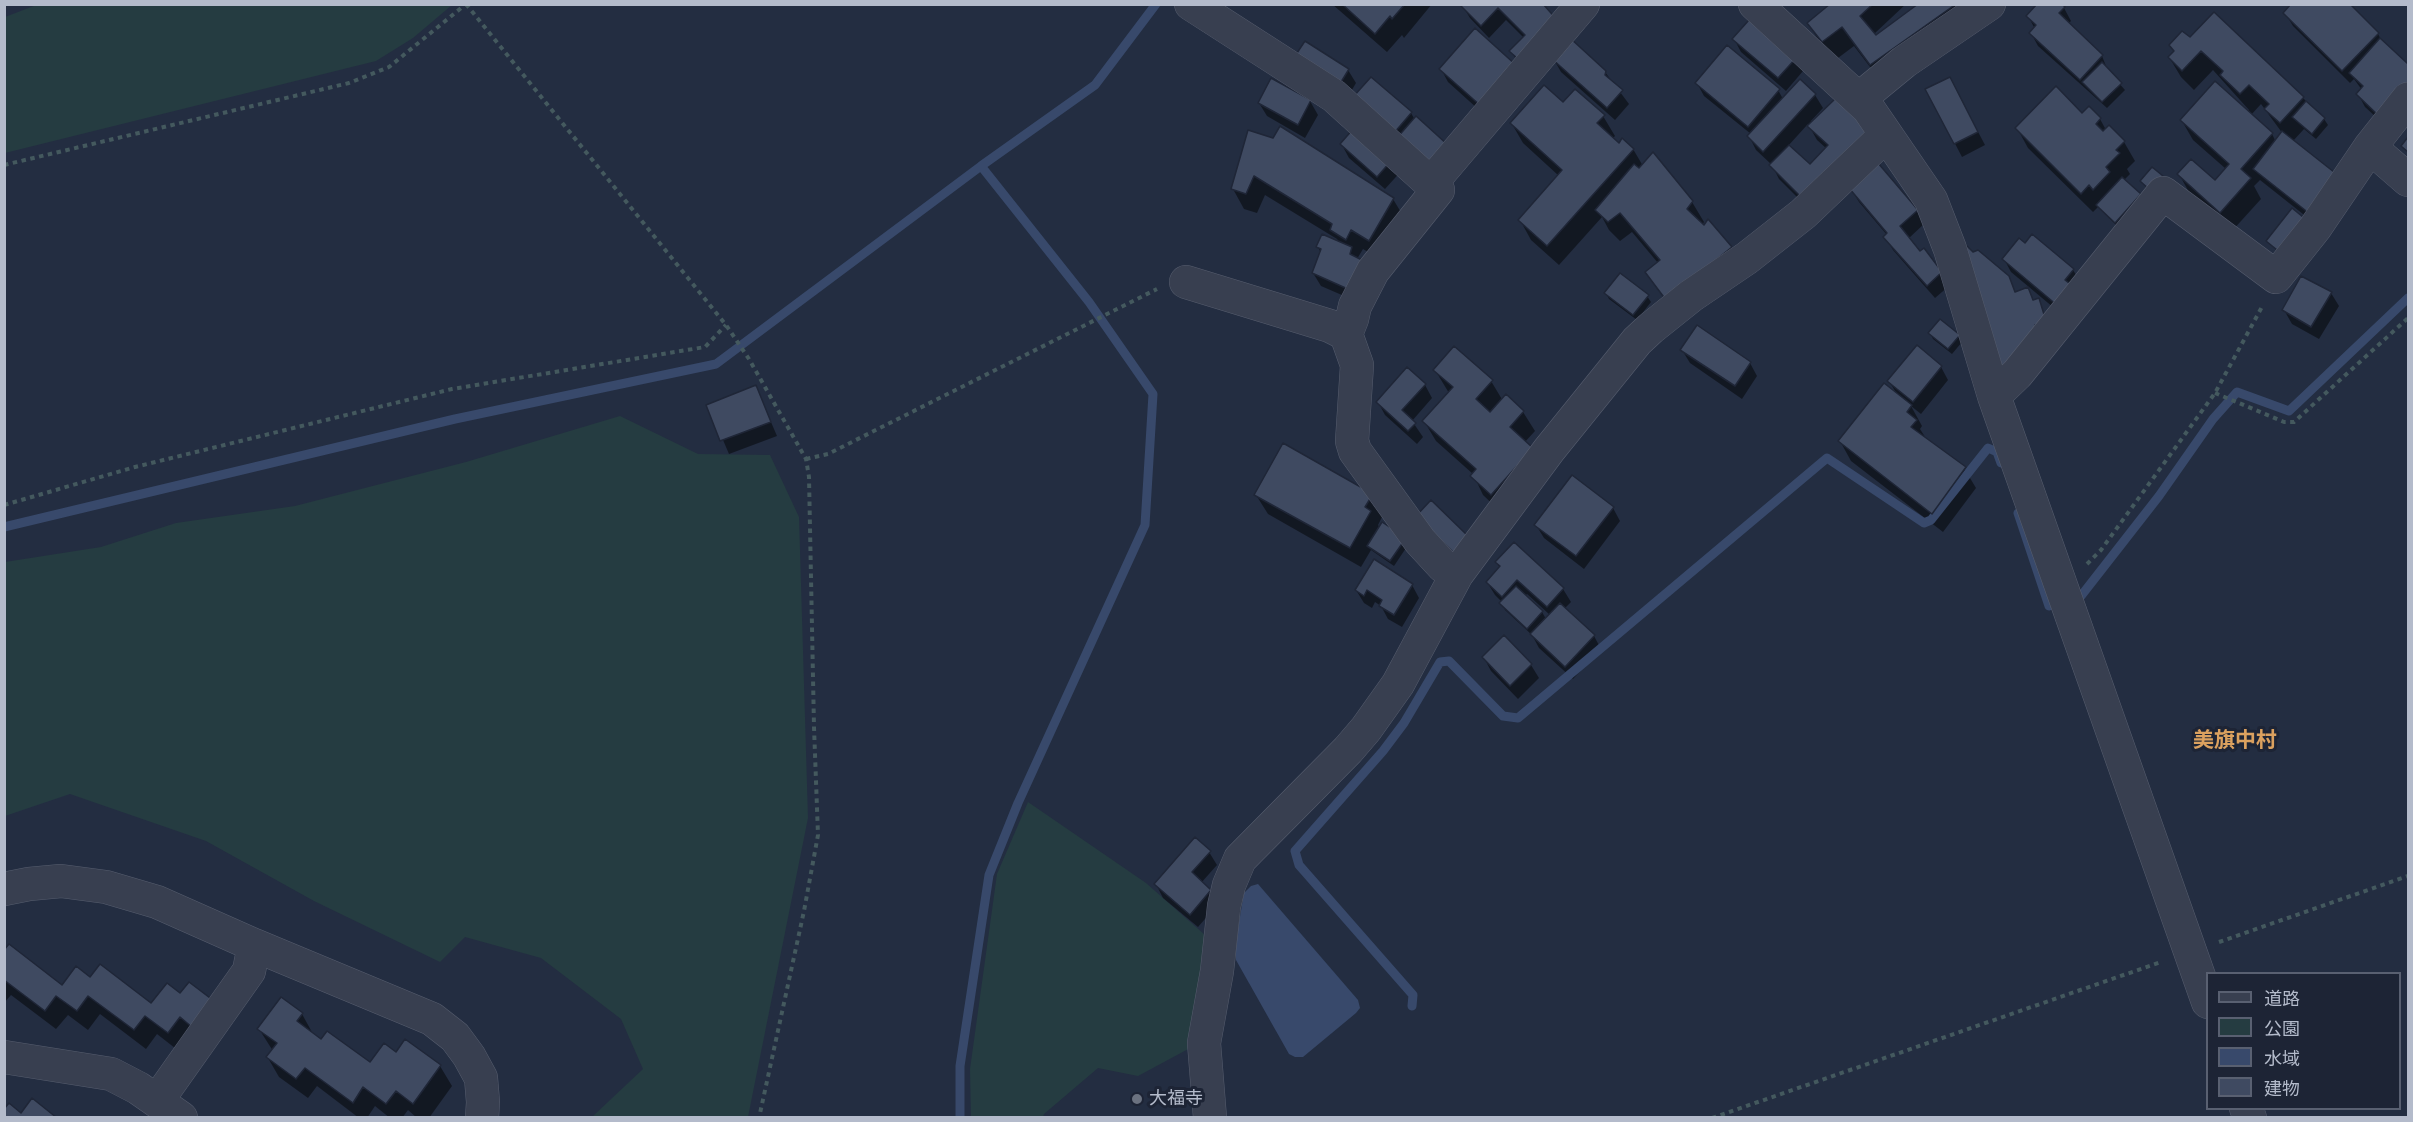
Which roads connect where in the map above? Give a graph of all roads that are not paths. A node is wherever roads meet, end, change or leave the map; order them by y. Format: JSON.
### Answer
{"nodes":[{"id":1,"x":1191,"y":4,"type":"edge"},
{"id":2,"x":1583,"y":4,"type":"edge"},
{"id":3,"x":1755,"y":4,"type":"edge"},
{"id":4,"x":1989,"y":4,"type":"edge"},
{"id":5,"x":1859,"y":99,"type":"junction"},
{"id":6,"x":2409,"y":99,"type":"edge"},
{"id":7,"x":1886,"y":135,"type":"junction"},
{"id":8,"x":2370,"y":147,"type":"junction"},
{"id":9,"x":2409,"y":180,"type":"edge"},
{"id":10,"x":1432,"y":182,"type":"junction"},
{"id":11,"x":1186,"y":282,"type":"road end"},
{"id":12,"x":1346,"y":334,"type":"junction"},
{"id":13,"x":1994,"y":396,"type":"junction"},
{"id":14,"x":1457,"y":574,"type":"junction"},
{"id":15,"x":4,"y":889,"type":"edge"},
{"id":16,"x":254,"y":945,"type":"junction"},
{"id":17,"x":2206,"y":996,"type":"edge"},
{"id":18,"x":4,"y":1057,"type":"edge"},
{"id":19,"x":169,"y":1109,"type":"edge"},
{"id":20,"x":482,"y":1118,"type":"edge"},
{"id":21,"x":1210,"y":1118,"type":"edge"}],
"edges":[{"from":1,"to":10,"type":"street"},
{"from":2,"to":10,"type":"street"},
{"from":3,"to":5,"type":"street"},
{"from":4,"to":5,"type":"street"},
{"from":5,"to":7,"type":"street"},
{"from":6,"to":8,"type":"street"},
{"from":7,"to":13,"type":"street"},
{"from":7,"to":14,"type":"street"},
{"from":8,"to":9,"type":"street"},
{"from":8,"to":13,"type":"street"},
{"from":10,"to":12,"type":"street"},
{"from":11,"to":12,"type":"street"},
{"from":12,"to":14,"type":"street"},
{"from":13,"to":17,"type":"street"},
{"from":14,"to":21,"type":"street"},
{"from":15,"to":16,"type":"street"},
{"from":16,"to":19,"type":"street"},
{"from":16,"to":20,"type":"street"},
{"from":18,"to":19,"type":"street"}]}
